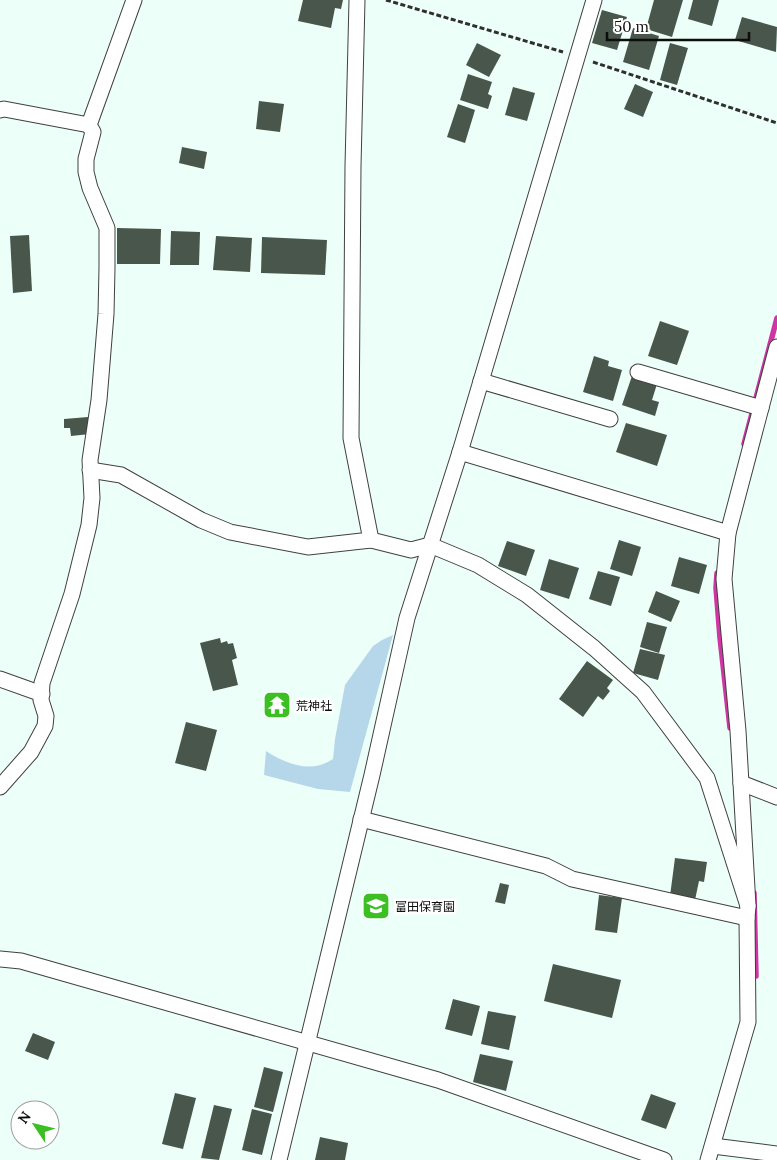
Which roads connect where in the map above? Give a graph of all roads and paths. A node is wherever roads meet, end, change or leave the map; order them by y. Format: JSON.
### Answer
{"nodes":[{"id":1,"x":134,"y":0,"type":"edge"},
{"id":2,"x":356,"y":0,"type":"edge"},
{"id":3,"x":386,"y":0,"type":"edge"},
{"id":4,"x":594,"y":0,"type":"edge"},
{"id":5,"x":577,"y":56,"type":"junction"},
{"id":6,"x":0,"y":110,"type":"edge"},
{"id":7,"x":777,"y":123,"type":"edge"},
{"id":8,"x":89,"y":125,"type":"junction"},
{"id":9,"x":777,"y":347,"type":"edge"},
{"id":10,"x":638,"y":372,"type":"dead end"},
{"id":11,"x":481,"y":381,"type":"junction"},
{"id":12,"x":761,"y":408,"type":"junction"},
{"id":13,"x":610,"y":418,"type":"dead end"},
{"id":14,"x":460,"y":452,"type":"junction"},
{"id":15,"x":90,"y":470,"type":"junction"},
{"id":16,"x":728,"y":533,"type":"junction"},
{"id":17,"x":371,"y":540,"type":"junction"},
{"id":18,"x":430,"y":545,"type":"junction"},
{"id":19,"x":0,"y":679,"type":"edge"},
{"id":20,"x":42,"y":694,"type":"junction"},
{"id":21,"x":741,"y":783,"type":"junction"},
{"id":22,"x":0,"y":787,"type":"edge"},
{"id":23,"x":777,"y":797,"type":"edge"},
{"id":24,"x":361,"y":819,"type":"junction"},
{"id":25,"x":748,"y":912,"type":"junction"},
{"id":26,"x":0,"y":959,"type":"edge"},
{"id":27,"x":306,"y":1044,"type":"junction"},
{"id":28,"x":710,"y":1153,"type":"edge"},
{"id":29,"x":777,"y":1154,"type":"edge"},
{"id":30,"x":279,"y":1160,"type":"edge"},
{"id":31,"x":664,"y":1160,"type":"edge"}],
"edges":[{"from":1,"to":8,"type":"street"},
{"from":2,"to":17,"type":"street"},
{"from":3,"to":5,"type":"path"},
{"from":4,"to":5,"type":"street"},
{"from":5,"to":7,"type":"path"},
{"from":5,"to":11,"type":"street"},
{"from":6,"to":8,"type":"street"},
{"from":8,"to":15,"type":"street"},
{"from":9,"to":12,"type":"street"},
{"from":10,"to":12,"type":"street"},
{"from":11,"to":13,"type":"street"},
{"from":11,"to":14,"type":"street"},
{"from":12,"to":16,"type":"street"},
{"from":14,"to":16,"type":"street"},
{"from":14,"to":18,"type":"street"},
{"from":15,"to":17,"type":"street"},
{"from":15,"to":20,"type":"street"},
{"from":16,"to":21,"type":"street"},
{"from":17,"to":18,"type":"street"},
{"from":18,"to":24,"type":"street"},
{"from":18,"to":25,"type":"street"},
{"from":19,"to":20,"type":"street"},
{"from":20,"to":22,"type":"street"},
{"from":21,"to":23,"type":"street"},
{"from":21,"to":25,"type":"street"},
{"from":24,"to":25,"type":"street"},
{"from":24,"to":27,"type":"street"},
{"from":25,"to":28,"type":"street"},
{"from":26,"to":27,"type":"street"},
{"from":27,"to":30,"type":"street"},
{"from":27,"to":31,"type":"street"},
{"from":28,"to":29,"type":"street"}]}
